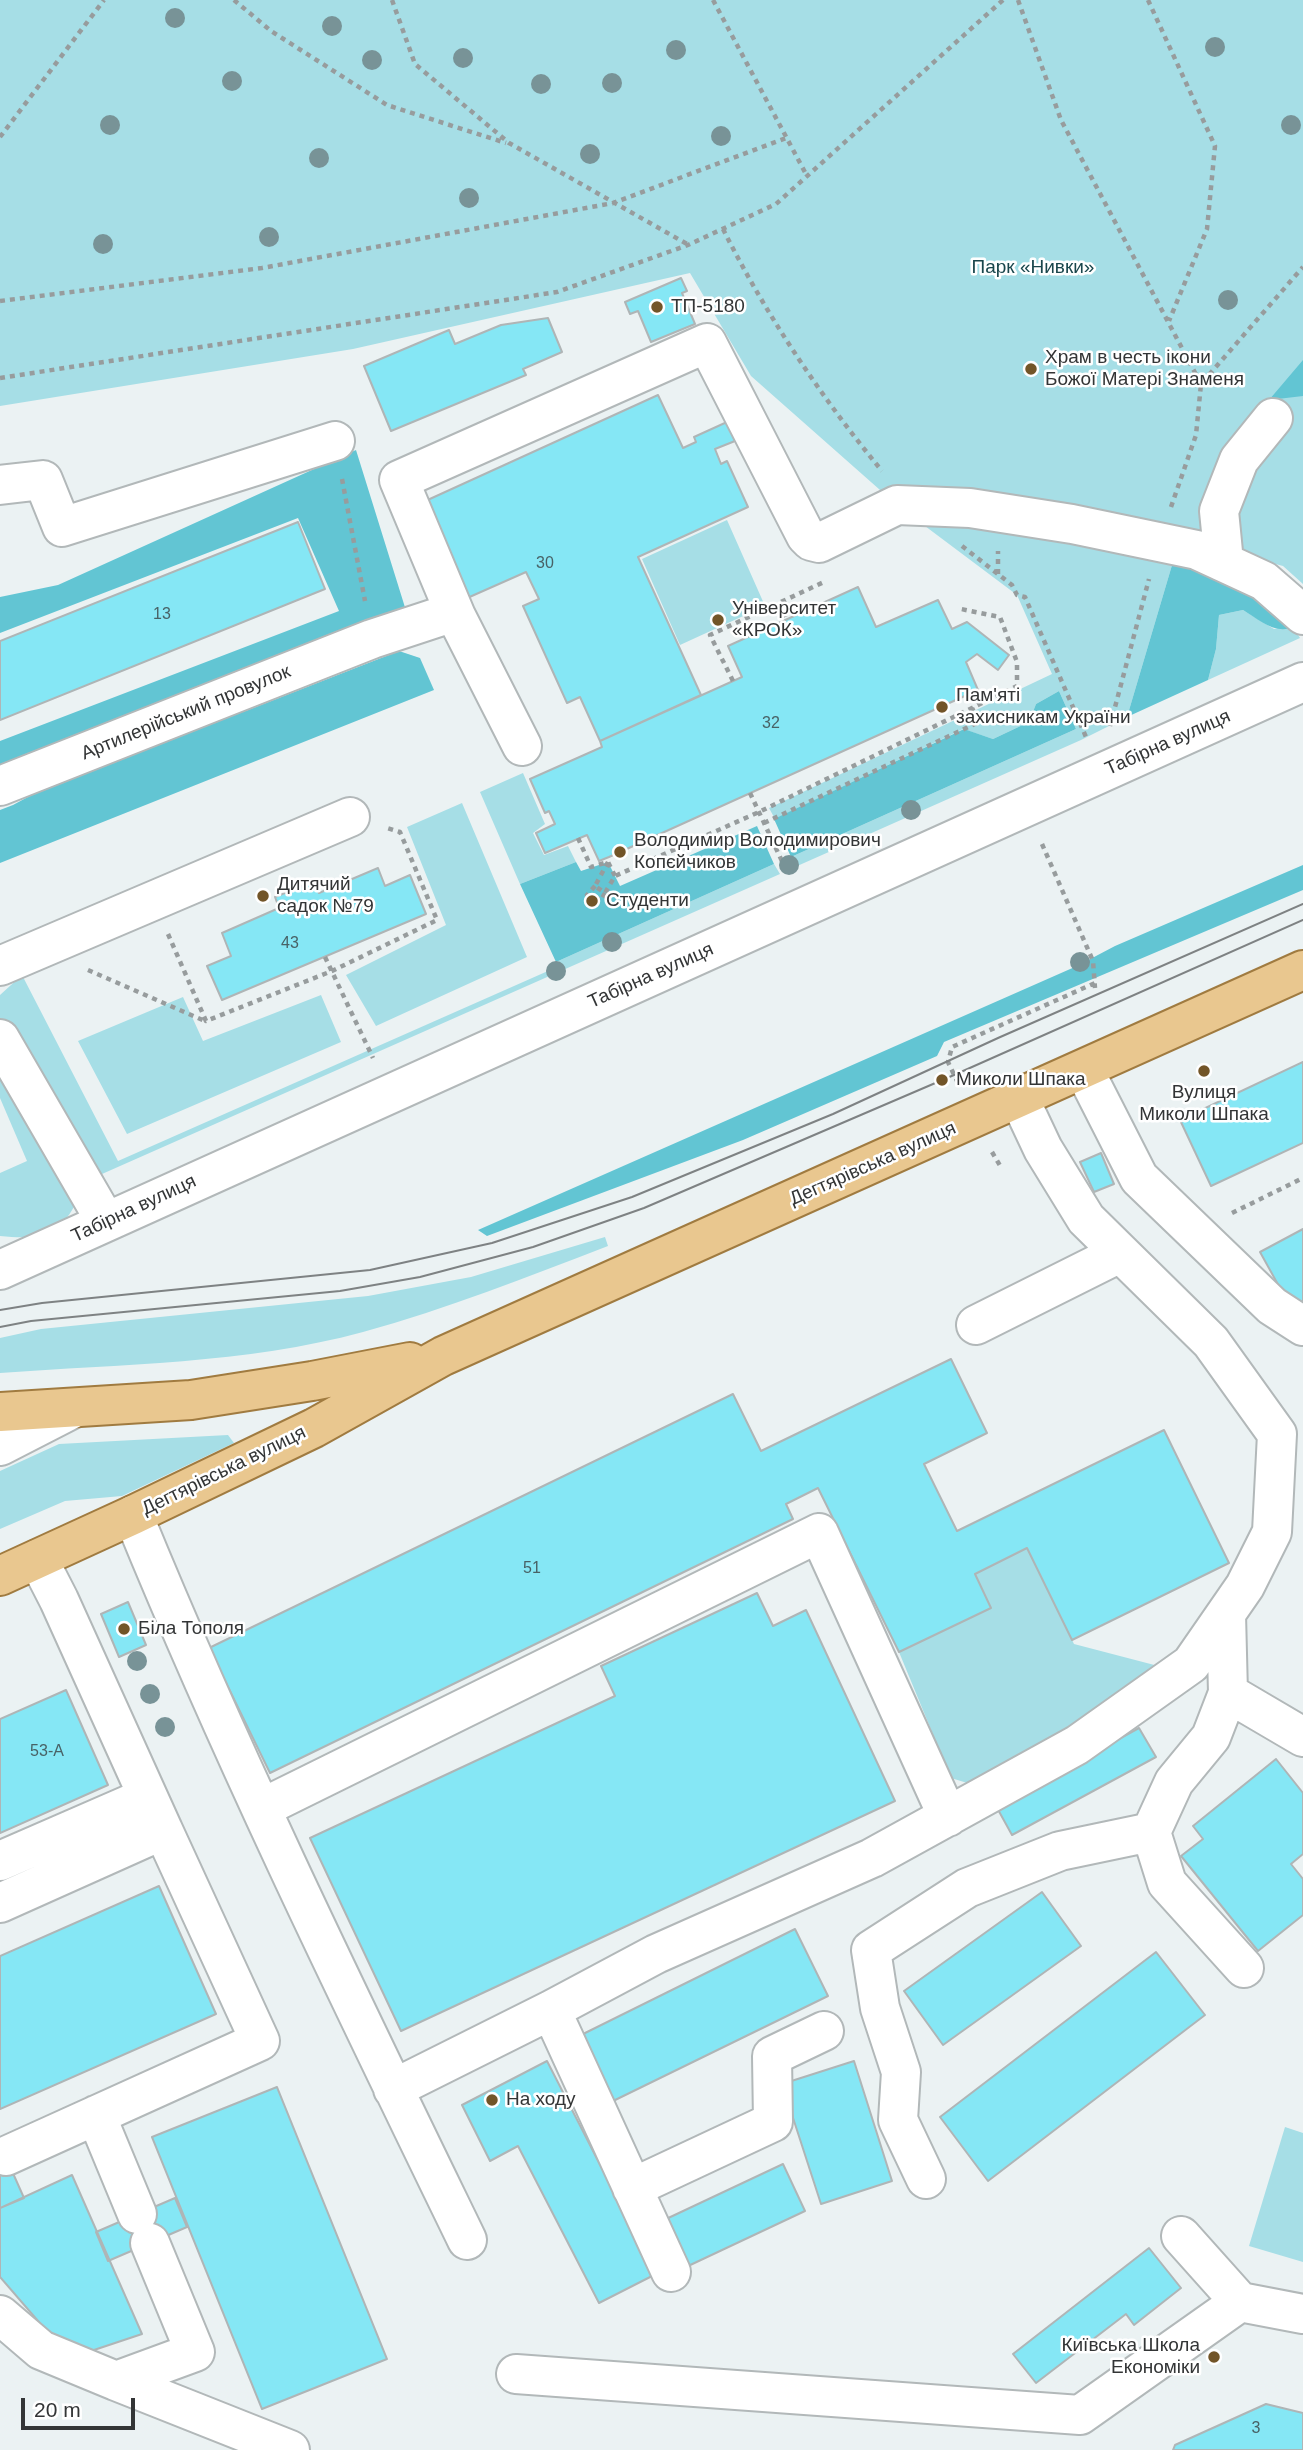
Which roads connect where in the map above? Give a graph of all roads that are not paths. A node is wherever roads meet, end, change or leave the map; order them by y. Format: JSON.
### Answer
{"nodes":[{"id":1,"x":1273,"y":418,"type":"dead end"},
{"id":2,"x":335,"y":440,"type":"road end"},
{"id":3,"x":0,"y":485,"type":"edge"},
{"id":4,"x":1224,"y":562,"type":"junction"},
{"id":5,"x":1302,"y":611,"type":"edge"},
{"id":6,"x":454,"y":612,"type":"junction"},
{"id":7,"x":1303,"y":682,"type":"edge"},
{"id":8,"x":522,"y":747,"type":"dead end"},
{"id":9,"x":0,"y":786,"type":"edge"},
{"id":10,"x":350,"y":817,"type":"road end"},
{"id":11,"x":0,"y":966,"type":"edge"},
{"id":12,"x":1303,"y":970,"type":"edge"},
{"id":13,"x":0,"y":1039,"type":"edge"},
{"id":14,"x":1084,"y":1070,"type":"junction"},
{"id":15,"x":1019,"y":1098,"type":"junction"},
{"id":16,"x":106,"y":1222,"type":"junction"},
{"id":17,"x":1120,"y":1253,"type":"junction"},
{"id":18,"x":1,"y":1268,"type":"edge"},
{"id":19,"x":976,"y":1325,"type":"dead end"},
{"id":20,"x":1303,"y":1326,"type":"edge"},
{"id":21,"x":443,"y":1356,"type":"junction"},
{"id":22,"x":72,"y":1409,"type":"junction"},
{"id":23,"x":0,"y":1412,"type":"edge"},
{"id":24,"x":1290,"y":1437,"type":"edge"},
{"id":25,"x":0,"y":1446,"type":"edge"},
{"id":26,"x":133,"y":1516,"type":"junction"},
{"id":27,"x":38,"y":1559,"type":"junction"},
{"id":28,"x":0,"y":1576,"type":"edge"},
{"id":29,"x":1226,"y":1614,"type":"junction"},
{"id":30,"x":1228,"y":1693,"type":"junction"},
{"id":31,"x":1303,"y":1737,"type":"edge"},
{"id":32,"x":262,"y":1808,"type":"junction"},
{"id":33,"x":155,"y":1813,"type":"junction"},
{"id":34,"x":948,"y":1817,"type":"junction"},
{"id":35,"x":1151,"y":1832,"type":"junction"},
{"id":36,"x":0,"y":1861,"type":"edge"},
{"id":37,"x":0,"y":1903,"type":"edge"},
{"id":38,"x":1244,"y":1968,"type":"dead end"},
{"id":39,"x":551,"y":2010,"type":"junction"},
{"id":40,"x":824,"y":2031,"type":"dead end"},
{"id":41,"x":393,"y":2089,"type":"junction"},
{"id":42,"x":96,"y":2115,"type":"junction"},
{"id":43,"x":6,"y":2157,"type":"dead end"},
{"id":44,"x":926,"y":2179,"type":"dead end"},
{"id":45,"x":632,"y":2188,"type":"junction"},
{"id":46,"x":1181,"y":2236,"type":"dead end"},
{"id":47,"x":467,"y":2240,"type":"dead end"},
{"id":48,"x":671,"y":2272,"type":"dead end"},
{"id":49,"x":1240,"y":2302,"type":"junction"},
{"id":50,"x":1303,"y":2314,"type":"edge"},
{"id":51,"x":0,"y":2315,"type":"edge"},
{"id":52,"x":516,"y":2374,"type":"dead end"},
{"id":53,"x":116,"y":2381,"type":"junction"},
{"id":54,"x":290,"y":2450,"type":"edge"}],
"edges":[{"from":1,"to":4,"type":"street"},
{"from":2,"to":3,"type":"street"},
{"from":4,"to":5,"type":"street"},
{"from":4,"to":6,"type":"street"},
{"from":6,"to":8,"type":"street"},
{"from":6,"to":9,"type":"street","name":"Артилерійський провулок"},
{"from":7,"to":16,"type":"street","name":"Табірна вулиця"},
{"from":10,"to":11,"type":"street"},
{"from":12,"to":14,"type":"main road","name":"Дегтярівська вулиця"},
{"from":13,"to":16,"type":"street"},
{"from":14,"to":15,"type":"main road","name":"Дегтярівська вулиця"},
{"from":14,"to":20,"type":"street"},
{"from":15,"to":17,"type":"street"},
{"from":15,"to":21,"type":"main road","name":"Дегтярівська вулиця"},
{"from":16,"to":18,"type":"street","name":"Табірна вулиця"},
{"from":17,"to":19,"type":"street"},
{"from":17,"to":24,"type":"street"},
{"from":21,"to":22,"type":"main road","name":"Дегтярівська вулиця"},
{"from":21,"to":26,"type":"main road","name":"Дегтярівська вулиця"},
{"from":22,"to":23,"type":"main road","name":"Дегтярівська вулиця"},
{"from":22,"to":25,"type":"street"},
{"from":24,"to":29,"type":"street"},
{"from":26,"to":27,"type":"main road","name":"Дегтярівська вулиця"},
{"from":26,"to":32,"type":"street"},
{"from":27,"to":28,"type":"main road","name":"Дегтярівська вулиця"},
{"from":27,"to":33,"type":"street"},
{"from":29,"to":30,"type":"street"},
{"from":29,"to":34,"type":"street"},
{"from":30,"to":31,"type":"street"},
{"from":30,"to":35,"type":"street"},
{"from":32,"to":34,"type":"street"},
{"from":32,"to":41,"type":"street"},
{"from":33,"to":36,"type":"street"},
{"from":33,"to":37,"type":"street"},
{"from":33,"to":42,"type":"street"},
{"from":34,"to":39,"type":"street"},
{"from":35,"to":38,"type":"street"},
{"from":35,"to":44,"type":"street"},
{"from":39,"to":41,"type":"street"},
{"from":39,"to":45,"type":"street"},
{"from":40,"to":45,"type":"street"},
{"from":41,"to":47,"type":"street"},
{"from":42,"to":43,"type":"street"},
{"from":42,"to":53,"type":"street"},
{"from":45,"to":48,"type":"street"},
{"from":46,"to":49,"type":"street"},
{"from":49,"to":50,"type":"street"},
{"from":49,"to":52,"type":"street"},
{"from":51,"to":53,"type":"street"},
{"from":53,"to":54,"type":"street"}]}
